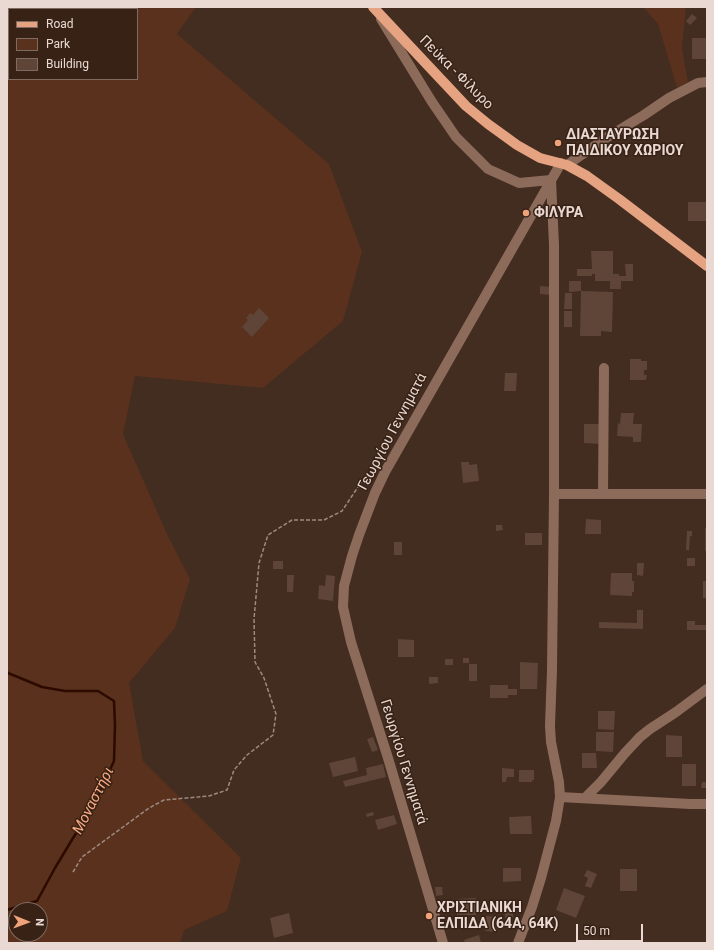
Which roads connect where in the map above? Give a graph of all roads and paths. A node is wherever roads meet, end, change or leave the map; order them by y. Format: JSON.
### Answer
{"nodes":[{"id":1,"x":373,"y":8,"type":"edge"},
{"id":2,"x":707,"y":82,"type":"edge"},
{"id":3,"x":564,"y":164,"type":"junction"},
{"id":4,"x":551,"y":180,"type":"junction"},
{"id":5,"x":707,"y":266,"type":"edge"},
{"id":6,"x":604,"y":368,"type":"dead end"},
{"id":7,"x":381,"y":480,"type":"junction"},
{"id":8,"x":554,"y":494,"type":"junction"},
{"id":9,"x":603,"y":494,"type":"junction"},
{"id":10,"x":707,"y":494,"type":"edge"},
{"id":11,"x":707,"y":689,"type":"edge"},
{"id":12,"x":560,"y":797,"type":"junction"},
{"id":13,"x":585,"y":798,"type":"junction"},
{"id":14,"x":707,"y":804,"type":"edge"},
{"id":15,"x":73,"y":872,"type":"dead end"},
{"id":16,"x":443,"y":943,"type":"edge"},
{"id":17,"x":518,"y":943,"type":"edge"}],
"edges":[{"from":1,"to":3,"type":"main road","name":"Πεύκα - Φίλυρο"},
{"from":1,"to":4,"type":"street"},
{"from":2,"to":3,"type":"street"},
{"from":3,"to":4,"type":"street","name":"Γεωργίου Γεννηματά"},
{"from":3,"to":5,"type":"main road","name":"Πεύκα - Φίλυρο"},
{"from":4,"to":7,"type":"street","name":"Γεωργίου Γεννηματά"},
{"from":4,"to":8,"type":"street"},
{"from":6,"to":9,"type":"street"},
{"from":7,"to":15,"type":"path"},
{"from":7,"to":16,"type":"street","name":"Γεωργίου Γεννηματά"},
{"from":8,"to":9,"type":"street"},
{"from":8,"to":12,"type":"street"},
{"from":9,"to":10,"type":"street"},
{"from":11,"to":13,"type":"street"},
{"from":12,"to":13,"type":"street"},
{"from":12,"to":17,"type":"street"},
{"from":13,"to":14,"type":"street"}]}
